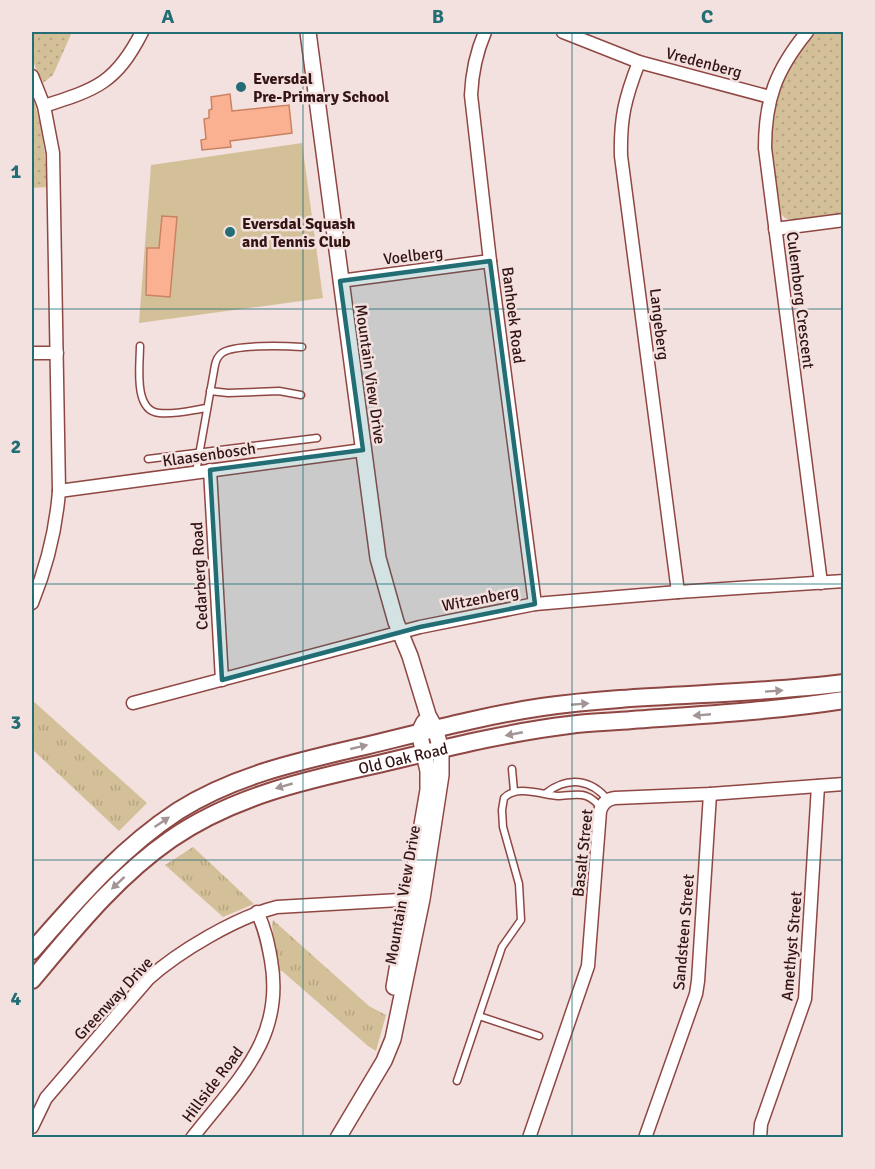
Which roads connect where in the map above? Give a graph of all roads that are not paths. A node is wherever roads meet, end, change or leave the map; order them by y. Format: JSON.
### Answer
{"nodes":[{"id":1,"x":142,"y":32,"type":"edge"},
{"id":2,"x":308,"y":32,"type":"edge"},
{"id":3,"x":485,"y":32,"type":"edge"},
{"id":4,"x":563,"y":32,"type":"edge"},
{"id":5,"x":807,"y":32,"type":"edge"},
{"id":6,"x":639,"y":62,"type":"junction"},
{"id":7,"x":32,"y":76,"type":"edge"},
{"id":8,"x":770,"y":97,"type":"junction"},
{"id":9,"x":44,"y":106,"type":"junction"},
{"id":10,"x":843,"y":220,"type":"edge"},
{"id":11,"x":775,"y":229,"type":"junction"},
{"id":12,"x":490,"y":261,"type":"junction"},
{"id":13,"x":340,"y":280,"type":"junction"},
{"id":14,"x":140,"y":346,"type":"dead end"},
{"id":15,"x":302,"y":347,"type":"dead end"},
{"id":16,"x":32,"y":353,"type":"edge"},
{"id":17,"x":57,"y":353,"type":"junction"},
{"id":18,"x":210,"y":391,"type":"junction"},
{"id":19,"x":301,"y":395,"type":"dead end"},
{"id":20,"x":207,"y":408,"type":"junction"},
{"id":21,"x":317,"y":438,"type":"dead end"},
{"id":22,"x":363,"y":450,"type":"junction"},
{"id":23,"x":199,"y":453,"type":"junction"},
{"id":24,"x":148,"y":459,"type":"dead end"},
{"id":25,"x":210,"y":470,"type":"junction"},
{"id":26,"x":196,"y":472,"type":"junction"},
{"id":27,"x":59,"y":491,"type":"junction"},
{"id":28,"x":843,"y":581,"type":"edge"},
{"id":29,"x":821,"y":583,"type":"junction"},
{"id":30,"x":678,"y":592,"type":"junction"},
{"id":31,"x":32,"y":603,"type":"edge"},
{"id":32,"x":535,"y":604,"type":"junction"},
{"id":33,"x":400,"y":633,"type":"junction"},
{"id":34,"x":222,"y":680,"type":"junction"},
{"id":35,"x":843,"y":683,"type":"edge"},
{"id":36,"x":843,"y":700,"type":"edge"},
{"id":37,"x":133,"y":703,"type":"dead end"},
{"id":38,"x":428,"y":725,"type":"junction"},
{"id":39,"x":441,"y":750,"type":"junction"},
{"id":40,"x":423,"y":753,"type":"junction"},
{"id":41,"x":512,"y":769,"type":"dead end"},
{"id":42,"x":843,"y":784,"type":"edge"},
{"id":43,"x":818,"y":786,"type":"junction"},
{"id":44,"x":514,"y":791,"type":"junction"},
{"id":45,"x":546,"y":793,"type":"junction"},
{"id":46,"x":710,"y":794,"type":"junction"},
{"id":47,"x":605,"y":804,"type":"junction"},
{"id":48,"x":415,"y":899,"type":"junction"},
{"id":49,"x":257,"y":912,"type":"junction"},
{"id":50,"x":32,"y":951,"type":"edge"},
{"id":51,"x":32,"y":980,"type":"edge"},
{"id":52,"x":479,"y":1016,"type":"junction"},
{"id":53,"x":539,"y":1036,"type":"dead end"},
{"id":54,"x":457,"y":1081,"type":"dead end"},
{"id":55,"x":32,"y":1127,"type":"edge"},
{"id":56,"x":192,"y":1137,"type":"edge"},
{"id":57,"x":338,"y":1137,"type":"edge"},
{"id":58,"x":529,"y":1137,"type":"edge"},
{"id":59,"x":645,"y":1137,"type":"edge"},
{"id":60,"x":760,"y":1137,"type":"edge"}],
"edges":[{"from":1,"to":9,"type":"street"},
{"from":2,"to":13,"type":"street","name":"Mountain View Drive"},
{"from":3,"to":12,"type":"street","name":"Banhoek Road"},
{"from":4,"to":6,"type":"street","name":"Vredenberg"},
{"from":5,"to":8,"type":"street","name":"Culemborg Crescent"},
{"from":6,"to":8,"type":"street","name":"Vredenberg"},
{"from":6,"to":30,"type":"street","name":"Langeberg"},
{"from":7,"to":9,"type":"street"},
{"from":8,"to":11,"type":"street","name":"Culemborg Crescent"},
{"from":9,"to":17,"type":"street"},
{"from":10,"to":11,"type":"street"},
{"from":11,"to":29,"type":"street","name":"Culemborg Crescent"},
{"from":12,"to":13,"type":"street","name":"Voelberg"},
{"from":12,"to":32,"type":"street","name":"Banhoek Road"},
{"from":13,"to":22,"type":"street","name":"Mountain View Drive"},
{"from":14,"to":20,"type":"lane"},
{"from":15,"to":18,"type":"lane"},
{"from":16,"to":17,"type":"street"},
{"from":17,"to":27,"type":"street"},
{"from":18,"to":19,"type":"lane"},
{"from":18,"to":20,"type":"lane"},
{"from":20,"to":23,"type":"lane"},
{"from":21,"to":23,"type":"lane"},
{"from":22,"to":25,"type":"street","name":"Klaasenbosch"},
{"from":22,"to":33,"type":"street","name":"Mountain View Drive"},
{"from":23,"to":24,"type":"lane"},
{"from":23,"to":26,"type":"lane"},
{"from":25,"to":26,"type":"street","name":"Klaasenbosch"},
{"from":25,"to":34,"type":"street","name":"Cedarberg Road"},
{"from":26,"to":27,"type":"street","name":"Klaasenbosch"},
{"from":27,"to":31,"type":"street"},
{"from":28,"to":29,"type":"street","name":"Witzenberg"},
{"from":29,"to":30,"type":"street","name":"Witzenberg"},
{"from":30,"to":32,"type":"street","name":"Witzenberg"},
{"from":32,"to":33,"type":"street","name":"Witzenberg"},
{"from":33,"to":34,"type":"street","name":"Witzenberg"},
{"from":33,"to":38,"type":"street","name":"Mountain View Drive"},
{"from":34,"to":37,"type":"street","name":"Witzenberg"},
{"from":38,"to":35,"type":"main road","name":"Old Oak Road","one_way":true},
{"from":36,"to":39,"type":"main road","name":"Old Oak Road","one_way":true},
{"from":38,"to":39,"type":"street","name":"Mountain View Drive"},
{"from":38,"to":40,"type":"street","name":"Mountain View Drive"},
{"from":50,"to":38,"type":"main road","name":"Old Oak Road","one_way":true},
{"from":39,"to":40,"type":"main road","name":"Old Oak Road"},
{"from":39,"to":48,"type":"street","name":"Mountain View Drive"},
{"from":40,"to":48,"type":"street","name":"Mountain View Drive"},
{"from":40,"to":51,"type":"main road","name":"Old Oak Road","one_way":true},
{"from":41,"to":44,"type":"lane"},
{"from":42,"to":43,"type":"street","name":"Basalt Street"},
{"from":43,"to":46,"type":"street","name":"Basalt Street"},
{"from":43,"to":60,"type":"street","name":"Amethyst Street"},
{"from":44,"to":45,"type":"lane"},
{"from":44,"to":52,"type":"lane"},
{"from":45,"to":47,"type":"lane"},
{"from":45,"to":47,"type":"lane"},
{"from":46,"to":47,"type":"street","name":"Basalt Street"},
{"from":46,"to":59,"type":"street","name":"Sandsteen Street"},
{"from":47,"to":58,"type":"street","name":"Basalt Street"},
{"from":48,"to":49,"type":"street","name":"Greenway Drive"},
{"from":48,"to":57,"type":"street","name":"Mountain View Drive"},
{"from":49,"to":55,"type":"street","name":"Greenway Drive"},
{"from":49,"to":56,"type":"street","name":"Hillside Road"},
{"from":52,"to":53,"type":"lane"},
{"from":52,"to":54,"type":"lane"}]}
